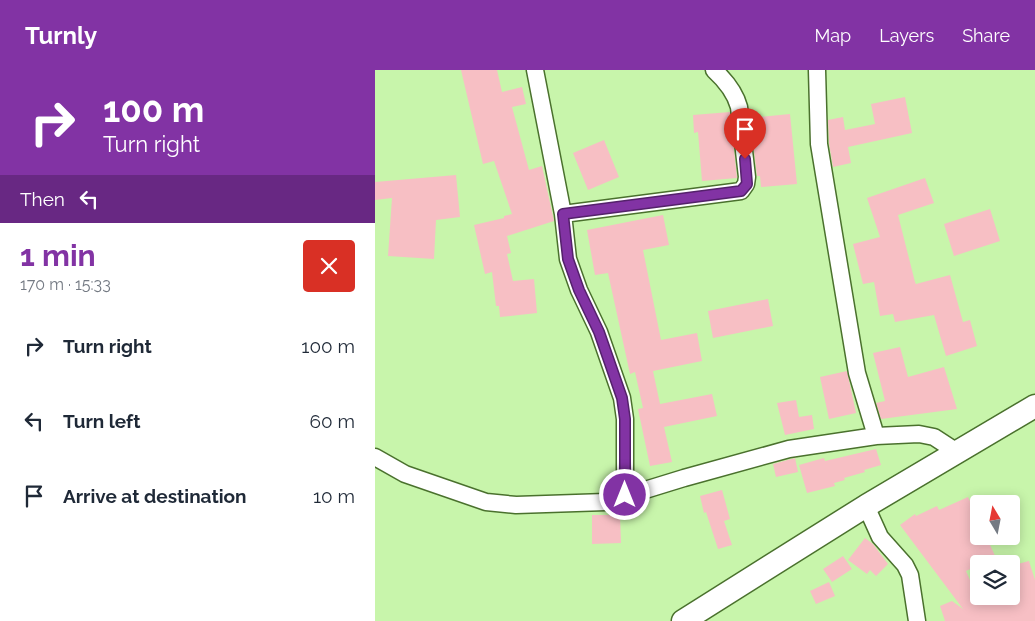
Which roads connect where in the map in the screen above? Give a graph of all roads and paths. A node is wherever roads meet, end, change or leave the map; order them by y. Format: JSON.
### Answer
{"nodes":[{"id":1,"x":535,"y":70,"type":"edge"},
{"id":2,"x":714,"y":70,"type":"edge"},
{"id":3,"x":817,"y":70,"type":"edge"},
{"id":4,"x":563,"y":214,"type":"junction"},
{"id":5,"x":1035,"y":406,"type":"edge"},
{"id":6,"x":876,"y":436,"type":"junction"},
{"id":7,"x":957,"y":452,"type":"junction"},
{"id":8,"x":375,"y":456,"type":"edge"},
{"id":9,"x":625,"y":495,"type":"junction"},
{"id":10,"x":866,"y":506,"type":"junction"},
{"id":11,"x":684,"y":620,"type":"edge"},
{"id":12,"x":917,"y":621,"type":"edge"}],
"edges":[{"from":1,"to":4,"type":"street"},
{"from":2,"to":4,"type":"street"},
{"from":3,"to":6,"type":"street"},
{"from":4,"to":9,"type":"street"},
{"from":5,"to":7,"type":"main road"},
{"from":6,"to":7,"type":"street"},
{"from":6,"to":9,"type":"street"},
{"from":7,"to":10,"type":"main road"},
{"from":8,"to":9,"type":"street"},
{"from":10,"to":11,"type":"main road"},
{"from":10,"to":12,"type":"street"}]}
